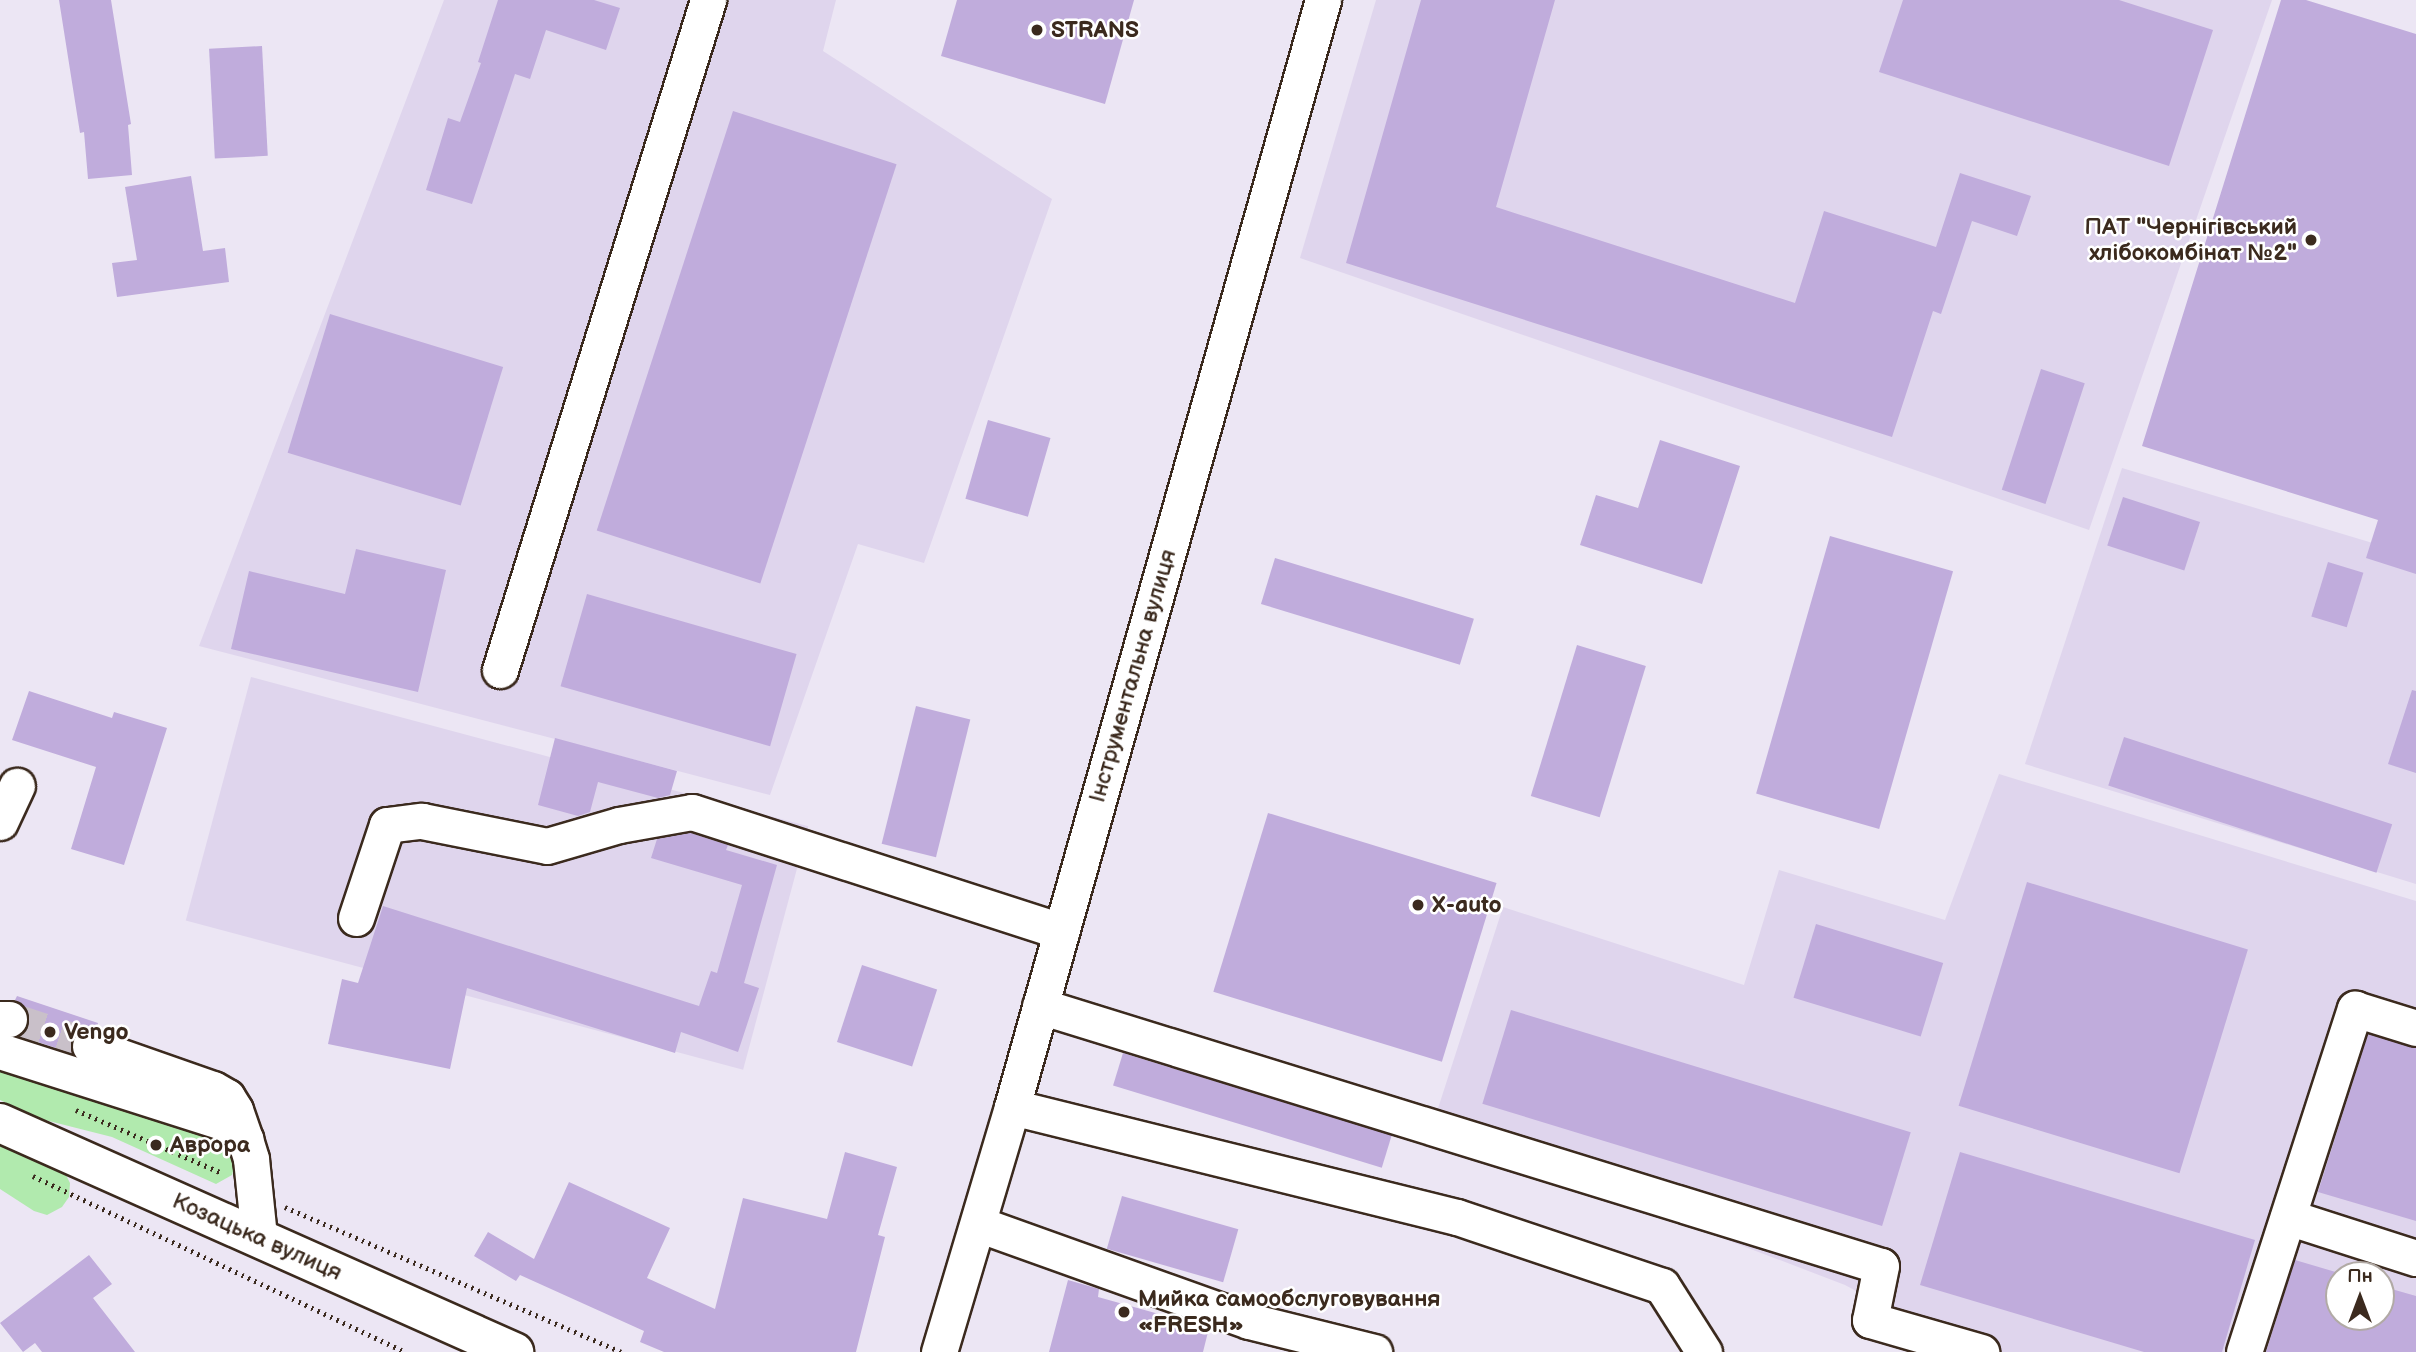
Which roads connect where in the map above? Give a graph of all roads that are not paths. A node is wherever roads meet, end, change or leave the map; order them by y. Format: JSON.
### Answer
{"nodes":[{"id":1,"x":708,"y":0,"type":"edge"},
{"id":2,"x":1323,"y":0,"type":"edge"},
{"id":3,"x":500,"y":670,"type":"dead end"},
{"id":4,"x":17,"y":786,"type":"dead end"},
{"id":5,"x":0,"y":822,"type":"edge"},
{"id":6,"x":356,"y":918,"type":"dead end"},
{"id":7,"x":1061,"y":931,"type":"junction"},
{"id":8,"x":1040,"y":1006,"type":"junction"},
{"id":9,"x":2416,"y":1028,"type":"edge"},
{"id":10,"x":3,"y":1030,"type":"edge"},
{"id":11,"x":90,"y":1046,"type":"tunnel mouth"},
{"id":12,"x":1012,"y":1107,"type":"junction"},
{"id":13,"x":0,"y":1123,"type":"edge"},
{"id":14,"x":245,"y":1139,"type":"junction"},
{"id":15,"x":2288,"y":1217,"type":"junction"},
{"id":16,"x":978,"y":1224,"type":"junction"},
{"id":17,"x":259,"y":1237,"type":"junction"},
{"id":18,"x":2416,"y":1258,"type":"edge"},
{"id":19,"x":513,"y":1352,"type":"edge"},
{"id":20,"x":939,"y":1352,"type":"edge"},
{"id":21,"x":1374,"y":1352,"type":"edge"},
{"id":22,"x":1704,"y":1352,"type":"edge"},
{"id":23,"x":1981,"y":1352,"type":"edge"},
{"id":24,"x":2244,"y":1352,"type":"edge"}],
"edges":[{"from":1,"to":3,"type":"street"},
{"from":2,"to":7,"type":"street","name":"Інструментальна вулиця"},
{"from":4,"to":5,"type":"street"},
{"from":6,"to":7,"type":"street"},
{"from":7,"to":8,"type":"street","name":"Інструментальна вулиця"},
{"from":8,"to":12,"type":"street","name":"Інструментальна вулиця"},
{"from":8,"to":23,"type":"street"},
{"from":9,"to":15,"type":"street"},
{"from":10,"to":14,"type":"street"},
{"from":11,"to":14,"type":"street"},
{"from":12,"to":16,"type":"street","name":"Інструментальна вулиця"},
{"from":12,"to":22,"type":"street"},
{"from":13,"to":17,"type":"main road","name":"Козацька вулиця"},
{"from":14,"to":17,"type":"street"},
{"from":15,"to":18,"type":"street"},
{"from":15,"to":24,"type":"street"},
{"from":16,"to":20,"type":"street","name":"Інструментальна вулиця"},
{"from":16,"to":21,"type":"street"},
{"from":17,"to":19,"type":"main road","name":"Козацька вулиця"}]}
